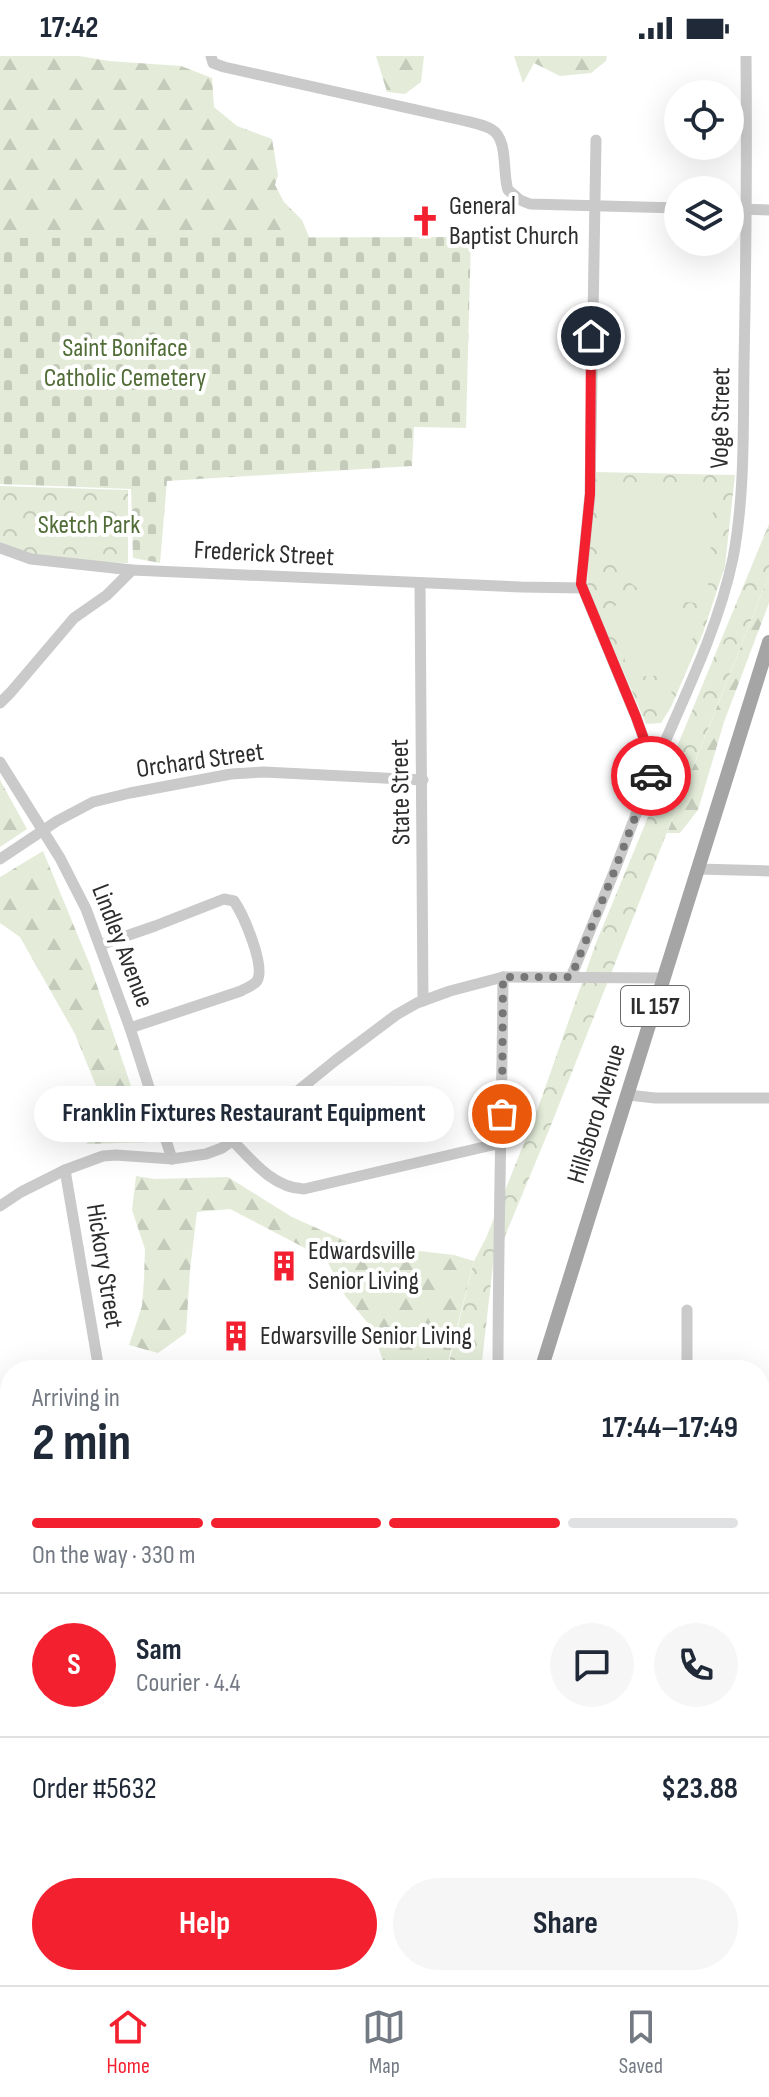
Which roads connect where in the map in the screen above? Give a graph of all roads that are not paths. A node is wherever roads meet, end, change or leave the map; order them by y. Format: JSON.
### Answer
{"nodes":[{"id":1,"x":746,"y":56,"type":"edge"},
{"id":2,"x":212,"y":59,"type":"edge"},
{"id":3,"x":596,"y":140,"type":"dead end"},
{"id":4,"x":594,"y":207,"type":"junction"},
{"id":5,"x":664,"y":208,"type":"edge"},
{"id":6,"x":747,"y":209,"type":"junction"},
{"id":7,"x":769,"y":210,"type":"edge"},
{"id":8,"x":0,"y":548,"type":"edge"},
{"id":9,"x":132,"y":570,"type":"junction"},
{"id":10,"x":420,"y":583,"type":"junction"},
{"id":11,"x":582,"y":588,"type":"junction"},
{"id":12,"x":769,"y":642,"type":"edge"},
{"id":13,"x":0,"y":703,"type":"edge"},
{"id":14,"x":0,"y":762,"type":"edge"},
{"id":15,"x":654,"y":767,"type":"junction"},
{"id":16,"x":423,"y":780,"type":"junction"},
{"id":17,"x":42,"y":830,"type":"junction"},
{"id":18,"x":0,"y":859,"type":"edge"},
{"id":19,"x":698,"y":869,"type":"junction"},
{"id":20,"x":769,"y":871,"type":"edge"},
{"id":21,"x":100,"y":945,"type":"junction"},
{"id":22,"x":503,"y":977,"type":"junction"},
{"id":23,"x":571,"y":977,"type":"junction"},
{"id":24,"x":664,"y":978,"type":"junction"},
{"id":25,"x":423,"y":1001,"type":"junction"},
{"id":26,"x":130,"y":1028,"type":"junction"},
{"id":27,"x":628,"y":1095,"type":"junction"},
{"id":28,"x":769,"y":1098,"type":"edge"},
{"id":29,"x":233,"y":1141,"type":"junction"},
{"id":30,"x":501,"y":1143,"type":"junction"},
{"id":31,"x":172,"y":1159,"type":"junction"},
{"id":32,"x":65,"y":1170,"type":"junction"},
{"id":33,"x":0,"y":1206,"type":"edge"},
{"id":34,"x":687,"y":1310,"type":"dead end"},
{"id":35,"x":97,"y":1360,"type":"edge"},
{"id":36,"x":498,"y":1360,"type":"edge"},
{"id":37,"x":544,"y":1360,"type":"edge"},
{"id":38,"x":687,"y":1360,"type":"edge"}],
"edges":[{"from":1,"to":6,"type":"street","name":"Voge Street"},
{"from":2,"to":4,"type":"street"},
{"from":3,"to":4,"type":"street"},
{"from":4,"to":5,"type":"street"},
{"from":4,"to":11,"type":"street"},
{"from":6,"to":7,"type":"street"},
{"from":6,"to":15,"type":"street","name":"Voge Street"},
{"from":8,"to":9,"type":"street","name":"Frederick Street"},
{"from":9,"to":10,"type":"street","name":"Frederick Street"},
{"from":9,"to":13,"type":"street"},
{"from":10,"to":11,"type":"street","name":"Frederick Street"},
{"from":10,"to":16,"type":"street","name":"State Street"},
{"from":11,"to":15,"type":"street"},
{"from":12,"to":19,"type":"main road","name":"Hillsboro Avenue","number":"IL 157"},
{"from":14,"to":17,"type":"street","name":"Lindley Avenue"},
{"from":15,"to":23,"type":"street","name":"Voge Street"},
{"from":16,"to":17,"type":"street","name":"Orchard Street"},
{"from":16,"to":25,"type":"street","name":"State Street"},
{"from":17,"to":18,"type":"street","name":"Orchard Street"},
{"from":17,"to":21,"type":"street","name":"Lindley Avenue"},
{"from":19,"to":20,"type":"street"},
{"from":19,"to":24,"type":"main road","name":"Hillsboro Avenue","number":"IL 157"},
{"from":21,"to":26,"type":"street","name":"Lindley Avenue"},
{"from":21,"to":26,"type":"street"},
{"from":22,"to":23,"type":"street"},
{"from":22,"to":25,"type":"street"},
{"from":22,"to":30,"type":"street"},
{"from":23,"to":24,"type":"street"},
{"from":24,"to":27,"type":"main road","name":"Hillsboro Avenue","number":"IL 157"},
{"from":25,"to":29,"type":"street"},
{"from":26,"to":31,"type":"street","name":"Lindley Avenue"},
{"from":27,"to":28,"type":"street"},
{"from":27,"to":37,"type":"main road","name":"Hillsboro Avenue","number":"IL 157"},
{"from":29,"to":30,"type":"street"},
{"from":29,"to":31,"type":"street"},
{"from":30,"to":36,"type":"street"},
{"from":31,"to":32,"type":"street"},
{"from":32,"to":33,"type":"street"},
{"from":32,"to":35,"type":"street","name":"Hickory Street"},
{"from":34,"to":38,"type":"street"}]}
